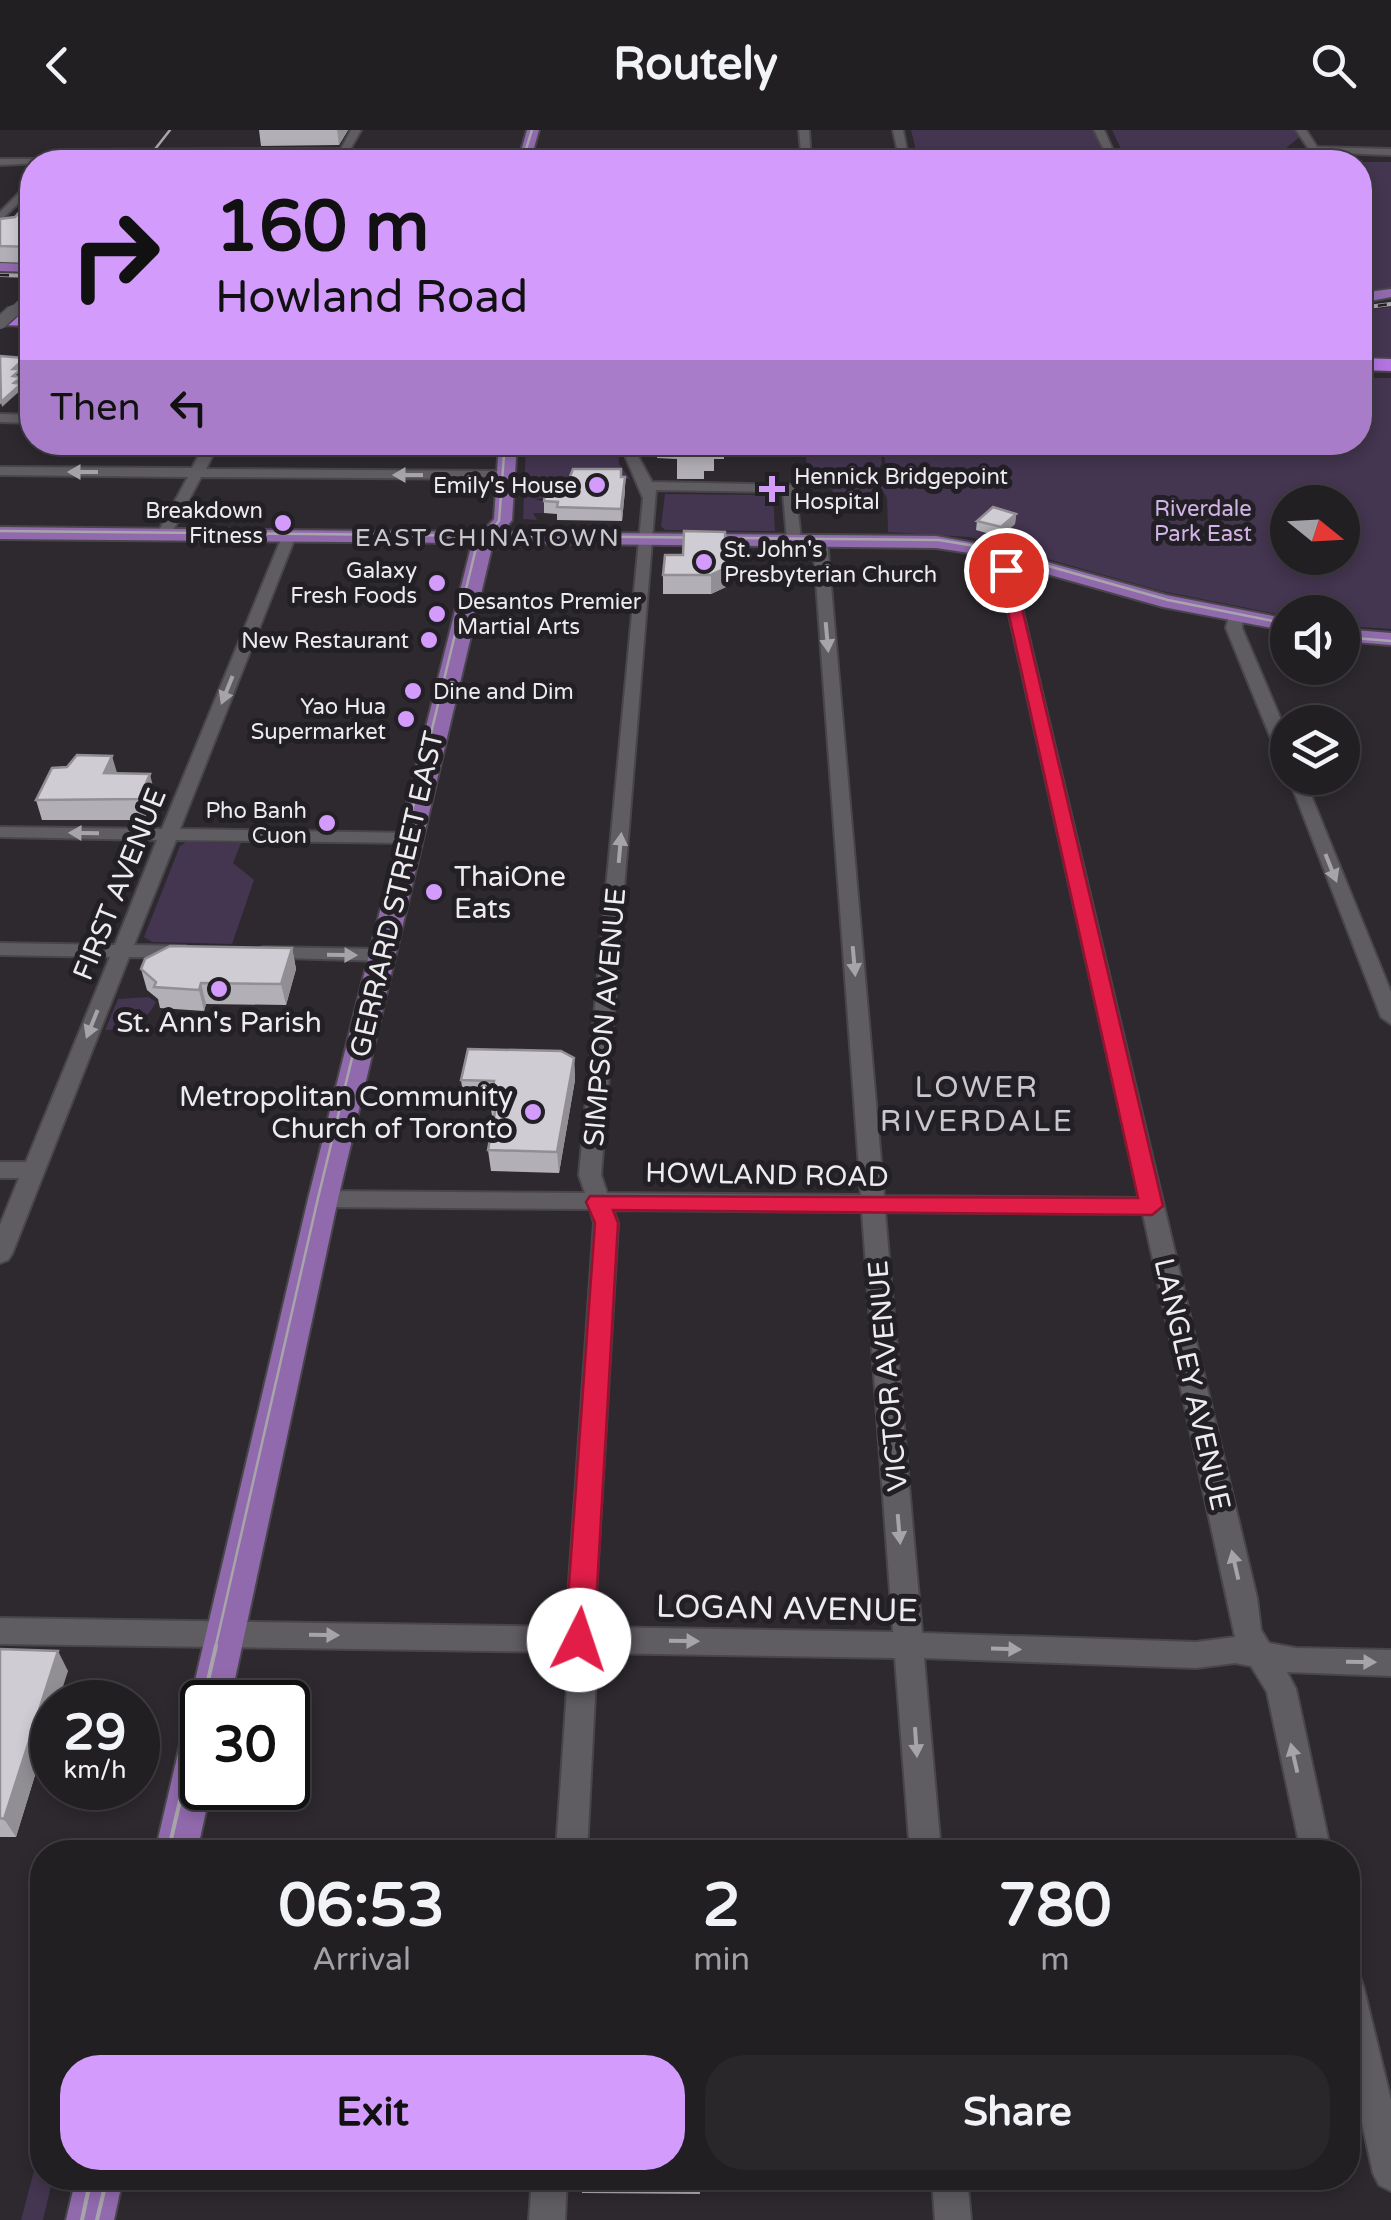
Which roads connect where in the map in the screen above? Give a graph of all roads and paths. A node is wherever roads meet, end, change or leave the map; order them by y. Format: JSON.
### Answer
{"nodes":[{"id":1,"x":166,"y":138,"type":"dead end"},
{"id":2,"x":76,"y":140,"type":"dead end"},
{"id":3,"x":712,"y":142,"type":"dead end"},
{"id":4,"x":68,"y":150,"type":"joint"},
{"id":5,"x":157,"y":150,"type":"joint"},
{"id":6,"x":712,"y":150,"type":"edge"},
{"id":7,"x":14,"y":188,"type":"dead end"},
{"id":8,"x":20,"y":188,"type":"edge"},
{"id":9,"x":20,"y":198,"type":"edge"},
{"id":10,"x":0,"y":218,"type":"edge"},
{"id":11,"x":20,"y":306,"type":"edge"},
{"id":12,"x":0,"y":322,"type":"edge"},
{"id":13,"x":206,"y":455,"type":"edge"},
{"id":14,"x":507,"y":455,"type":"edge"},
{"id":15,"x":630,"y":455,"type":"edge"},
{"id":16,"x":0,"y":471,"type":"edge"},
{"id":17,"x":197,"y":472,"type":"junction"},
{"id":18,"x":506,"y":475,"type":"junction"},
{"id":19,"x":650,"y":486,"type":"junction"},
{"id":20,"x":0,"y":533,"type":"edge"},
{"id":21,"x":164,"y":534,"type":"junction"},
{"id":22,"x":289,"y":535,"type":"junction"},
{"id":23,"x":488,"y":537,"type":"junction"},
{"id":24,"x":646,"y":538,"type":"junction"},
{"id":25,"x":794,"y":540,"type":"junction"},
{"id":26,"x":820,"y":540,"type":"junction"},
{"id":27,"x":1014,"y":559,"type":"junction"},
{"id":28,"x":1234,"y":615,"type":"junction"},
{"id":29,"x":1270,"y":622,"type":"edge"},
{"id":30,"x":1360,"y":637,"type":"edge"},
{"id":31,"x":1391,"y":640,"type":"edge"},
{"id":32,"x":1270,"y":715,"type":"edge"},
{"id":33,"x":1302,"y":795,"type":"edge"},
{"id":34,"x":0,"y":832,"type":"edge"},
{"id":35,"x":169,"y":834,"type":"junction"},
{"id":36,"x":410,"y":838,"type":"junction"},
{"id":37,"x":0,"y":950,"type":"edge"},
{"id":38,"x":122,"y":951,"type":"junction"},
{"id":39,"x":211,"y":953,"type":"edge"},
{"id":40,"x":248,"y":953,"type":"edge"},
{"id":41,"x":382,"y":955,"type":"junction"},
{"id":42,"x":1391,"y":1017,"type":"edge"},
{"id":43,"x":0,"y":1170,"type":"edge"},
{"id":44,"x":34,"y":1170,"type":"junction"},
{"id":45,"x":323,"y":1199,"type":"junction"},
{"id":46,"x":598,"y":1202,"type":"junction"},
{"id":47,"x":873,"y":1206,"type":"junction"},
{"id":48,"x":1152,"y":1206,"type":"junction"},
{"id":49,"x":0,"y":1254,"type":"edge"},
{"id":50,"x":0,"y":1631,"type":"edge"},
{"id":51,"x":226,"y":1634,"type":"junction"},
{"id":52,"x":579,"y":1640,"type":"junction"},
{"id":53,"x":909,"y":1645,"type":"junction"},
{"id":54,"x":1262,"y":1656,"type":"junction"},
{"id":55,"x":1391,"y":1662,"type":"edge"},
{"id":56,"x":215,"y":1680,"type":"edge"},
{"id":57,"x":185,"y":1810,"type":"edge"},
{"id":58,"x":179,"y":1840,"type":"edge"},
{"id":59,"x":572,"y":1840,"type":"edge"},
{"id":60,"x":923,"y":1840,"type":"edge"},
{"id":61,"x":1313,"y":1840,"type":"edge"},
{"id":62,"x":1360,"y":2041,"type":"edge"},
{"id":63,"x":1391,"y":2173,"type":"edge"},
{"id":64,"x":97,"y":2190,"type":"edge"},
{"id":65,"x":549,"y":2190,"type":"edge"},
{"id":66,"x":951,"y":2190,"type":"edge"},
{"id":67,"x":90,"y":2220,"type":"edge"},
{"id":68,"x":547,"y":2220,"type":"edge"},
{"id":69,"x":953,"y":2220,"type":"edge"}],
"edges":[{"from":1,"to":5,"type":"street"},
{"from":2,"to":4,"type":"street"},
{"from":3,"to":6,"type":"street"},
{"from":4,"to":5,"type":"street"},
{"from":7,"to":8,"type":"street"},
{"from":9,"to":10,"type":"street"},
{"from":11,"to":12,"type":"street","bridge":true},
{"from":13,"to":17,"type":"street"},
{"from":14,"to":18,"type":"main road","name":"GERRARD STREET EAST"},
{"from":15,"to":19,"type":"street"},
{"from":17,"to":16,"type":"street","one_way":true},
{"from":18,"to":17,"type":"street","one_way":true},
{"from":17,"to":21,"type":"street"},
{"from":18,"to":23,"type":"main road","name":"GERRARD STREET EAST"},
{"from":19,"to":24,"type":"street","name":"SIMPSON AVENUE"},
{"from":19,"to":25,"type":"street"},
{"from":20,"to":21,"type":"main road"},
{"from":21,"to":22,"type":"main road"},
{"from":22,"to":23,"type":"main road"},
{"from":22,"to":35,"type":"street","name":"FIRST AVENUE","one_way":true},
{"from":23,"to":24,"type":"main road"},
{"from":23,"to":36,"type":"main road","name":"GERRARD STREET EAST"},
{"from":24,"to":25,"type":"main road"},
{"from":46,"to":24,"type":"street","name":"SIMPSON AVENUE","one_way":true},
{"from":25,"to":26,"type":"main road"},
{"from":26,"to":27,"type":"main road"},
{"from":26,"to":47,"type":"street","name":"VICTOR AVENUE","one_way":true},
{"from":27,"to":28,"type":"main road"},
{"from":27,"to":48,"type":"street","name":"LANGLEY AVENUE"},
{"from":28,"to":29,"type":"main road"},
{"from":28,"to":32,"type":"street"},
{"from":30,"to":31,"type":"main road"},
{"from":33,"to":42,"type":"street","one_way":true},
{"from":35,"to":34,"type":"street","one_way":true},
{"from":35,"to":36,"type":"street"},
{"from":35,"to":38,"type":"street","name":"FIRST AVENUE"},
{"from":36,"to":41,"type":"main road","name":"GERRARD STREET EAST"},
{"from":37,"to":38,"type":"street"},
{"from":38,"to":39,"type":"street"},
{"from":38,"to":44,"type":"street","name":"FIRST AVENUE","one_way":true},
{"from":40,"to":41,"type":"street","one_way":true},
{"from":41,"to":45,"type":"main road","name":"GERRARD STREET EAST"},
{"from":43,"to":44,"type":"street"},
{"from":44,"to":49,"type":"street","name":"FIRST AVENUE"},
{"from":45,"to":46,"type":"street","name":"HOWLAND ROAD"},
{"from":45,"to":51,"type":"main road","name":"GERRARD STREET EAST"},
{"from":46,"to":47,"type":"street","name":"HOWLAND ROAD"},
{"from":46,"to":52,"type":"street","name":"SIMPSON AVENUE"},
{"from":47,"to":48,"type":"street","name":"HOWLAND ROAD"},
{"from":47,"to":53,"type":"street","name":"VICTOR AVENUE","one_way":true},
{"from":54,"to":48,"type":"street","name":"LANGLEY AVENUE","one_way":true},
{"from":50,"to":51,"type":"street","name":"LOGAN AVENUE"},
{"from":51,"to":52,"type":"street","name":"LOGAN AVENUE","one_way":true},
{"from":51,"to":56,"type":"main road","name":"GERRARD STREET EAST"},
{"from":52,"to":53,"type":"street","name":"LOGAN AVENUE","one_way":true},
{"from":52,"to":59,"type":"street","name":"SIMPSON AVENUE"},
{"from":53,"to":54,"type":"street","name":"LOGAN AVENUE","one_way":true},
{"from":53,"to":60,"type":"street","name":"VICTOR AVENUE","one_way":true},
{"from":54,"to":55,"type":"street","name":"LOGAN AVENUE","one_way":true},
{"from":61,"to":54,"type":"street","name":"LANGLEY AVENUE","one_way":true},
{"from":57,"to":58,"type":"main road"},
{"from":62,"to":63,"type":"street"},
{"from":64,"to":67,"type":"main road"},
{"from":65,"to":68,"type":"street"},
{"from":66,"to":69,"type":"street"}]}
